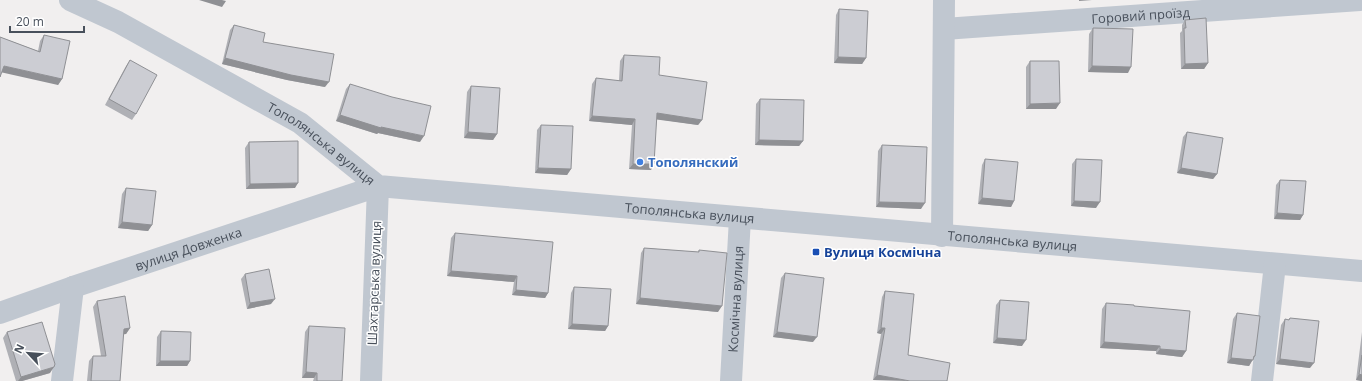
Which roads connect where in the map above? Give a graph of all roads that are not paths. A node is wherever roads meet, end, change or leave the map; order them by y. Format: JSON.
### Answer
{"nodes":[{"id":1,"x":70,"y":0,"type":"edge"},
{"id":2,"x":944,"y":0,"type":"edge"},
{"id":3,"x":1360,"y":0,"type":"edge"},
{"id":4,"x":944,"y":29,"type":"junction"},
{"id":5,"x":378,"y":186,"type":"junction"},
{"id":6,"x":740,"y":218,"type":"junction"},
{"id":7,"x":942,"y":236,"type":"junction"},
{"id":8,"x":1275,"y":264,"type":"junction"},
{"id":9,"x":1362,"y":272,"type":"edge"},
{"id":10,"x":73,"y":287,"type":"junction"},
{"id":11,"x":0,"y":313,"type":"edge"},
{"id":12,"x":62,"y":381,"type":"edge"},
{"id":13,"x":371,"y":381,"type":"edge"},
{"id":14,"x":731,"y":381,"type":"edge"},
{"id":15,"x":1262,"y":381,"type":"edge"}],
"edges":[{"from":1,"to":5,"type":"street","name":"Тополянська вулиця"},
{"from":2,"to":4,"type":"street"},
{"from":3,"to":4,"type":"street","name":"Горовий проїзд"},
{"from":4,"to":7,"type":"street"},
{"from":5,"to":6,"type":"street","name":"Тополянська вулиця"},
{"from":5,"to":10,"type":"street","name":"вулиця Довженка"},
{"from":5,"to":13,"type":"street","name":"Шахтарська вулиця"},
{"from":6,"to":7,"type":"street","name":"Тополянська вулиця"},
{"from":6,"to":14,"type":"street","name":"Космічна вулиця"},
{"from":7,"to":8,"type":"street","name":"Тополянська вулиця"},
{"from":8,"to":9,"type":"street","name":"Тополянська вулиця"},
{"from":8,"to":15,"type":"street"},
{"from":10,"to":11,"type":"street","name":"вулиця Довженка"},
{"from":10,"to":12,"type":"street"}]}
